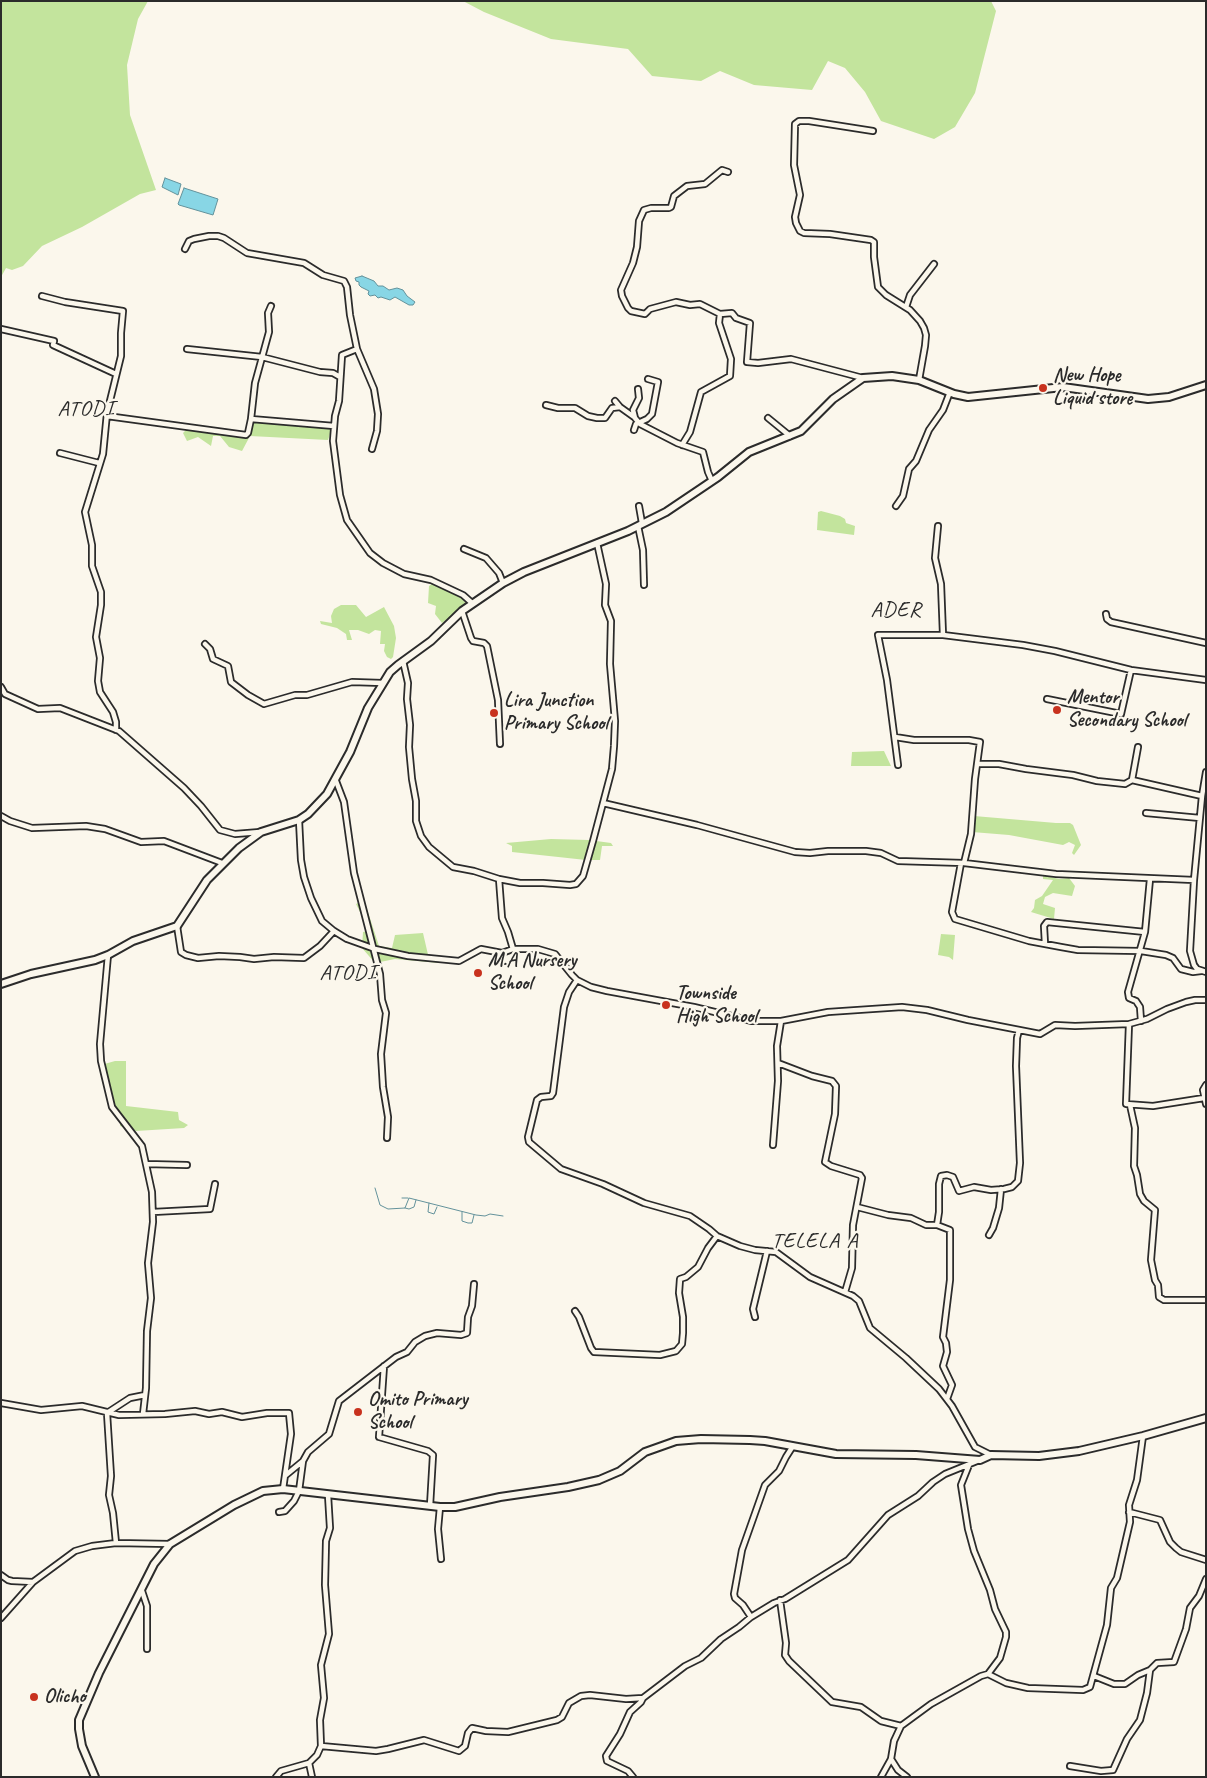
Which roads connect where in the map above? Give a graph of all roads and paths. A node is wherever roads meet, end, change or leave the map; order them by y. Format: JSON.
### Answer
{"nodes":[{"id":1,"x":874,"y":131,"type":"dead end"},
{"id":2,"x":728,"y":172,"type":"dead end"},
{"id":3,"x":185,"y":249,"type":"dead end"},
{"id":4,"x":934,"y":264,"type":"dead end"},
{"id":5,"x":42,"y":296,"type":"dead end"},
{"id":6,"x":271,"y":306,"type":"dead end"},
{"id":7,"x":906,"y":306,"type":"junction"},
{"id":8,"x":720,"y":314,"type":"junction"},
{"id":9,"x":1,"y":329,"type":"edge"},
{"id":10,"x":186,"y":349,"type":"dead end"},
{"id":11,"x":357,"y":349,"type":"junction"},
{"id":12,"x":262,"y":357,"type":"junction"},
{"id":13,"x":116,"y":374,"type":"junction"},
{"id":14,"x":340,"y":377,"type":"junction"},
{"id":15,"x":648,"y":378,"type":"dead end"},
{"id":16,"x":863,"y":378,"type":"junction"},
{"id":17,"x":919,"y":380,"type":"junction"},
{"id":18,"x":1206,"y":385,"type":"edge"},
{"id":19,"x":638,"y":389,"type":"dead end"},
{"id":20,"x":950,"y":392,"type":"junction"},
{"id":21,"x":616,"y":401,"type":"dead end"},
{"id":22,"x":546,"y":405,"type":"dead end"},
{"id":23,"x":620,"y":408,"type":"junction"},
{"id":24,"x":106,"y":416,"type":"junction"},
{"id":25,"x":635,"y":418,"type":"junction"},
{"id":26,"x":768,"y":418,"type":"dead end"},
{"id":27,"x":251,"y":419,"type":"junction"},
{"id":28,"x":638,"y":423,"type":"junction"},
{"id":29,"x":334,"y":426,"type":"junction"},
{"id":30,"x":634,"y":430,"type":"dead end"},
{"id":31,"x":790,"y":436,"type":"junction"},
{"id":32,"x":682,"y":445,"type":"junction"},
{"id":33,"x":372,"y":449,"type":"dead end"},
{"id":34,"x":60,"y":453,"type":"dead end"},
{"id":35,"x":99,"y":463,"type":"junction"},
{"id":36,"x":712,"y":481,"type":"junction"},
{"id":37,"x":639,"y":506,"type":"dead end"},
{"id":38,"x":896,"y":506,"type":"dead end"},
{"id":39,"x":640,"y":524,"type":"junction"},
{"id":40,"x":938,"y":526,"type":"dead end"},
{"id":41,"x":597,"y":543,"type":"junction"},
{"id":42,"x":464,"y":549,"type":"dead end"},
{"id":43,"x":503,"y":583,"type":"junction"},
{"id":44,"x":644,"y":585,"type":"dead end"},
{"id":45,"x":472,"y":603,"type":"junction"},
{"id":46,"x":462,"y":611,"type":"junction"},
{"id":47,"x":1106,"y":614,"type":"dead end"},
{"id":48,"x":943,"y":635,"type":"junction"},
{"id":49,"x":1206,"y":643,"type":"edge"},
{"id":50,"x":205,"y":644,"type":"dead end"},
{"id":51,"x":403,"y":661,"type":"junction"},
{"id":52,"x":1131,"y":670,"type":"junction"},
{"id":53,"x":1206,"y":680,"type":"edge"},
{"id":54,"x":383,"y":683,"type":"junction"},
{"id":55,"x":1,"y":687,"type":"edge"},
{"id":56,"x":1047,"y":699,"type":"dead end"},
{"id":57,"x":116,"y":730,"type":"junction"},
{"id":58,"x":895,"y":737,"type":"junction"},
{"id":59,"x":500,"y":744,"type":"dead end"},
{"id":60,"x":1138,"y":747,"type":"dead end"},
{"id":61,"x":977,"y":764,"type":"junction"},
{"id":62,"x":898,"y":765,"type":"dead end"},
{"id":63,"x":1206,"y":772,"type":"edge"},
{"id":64,"x":1132,"y":780,"type":"junction"},
{"id":65,"x":336,"y":781,"type":"junction"},
{"id":66,"x":1202,"y":796,"type":"junction"},
{"id":67,"x":603,"y":803,"type":"junction"},
{"id":68,"x":1146,"y":813,"type":"dead end"},
{"id":69,"x":1,"y":816,"type":"edge"},
{"id":70,"x":1200,"y":818,"type":"junction"},
{"id":71,"x":298,"y":820,"type":"junction"},
{"id":72,"x":261,"y":832,"type":"junction"},
{"id":73,"x":222,"y":863,"type":"junction"},
{"id":74,"x":962,"y":863,"type":"junction"},
{"id":75,"x":1150,"y":878,"type":"junction"},
{"id":76,"x":499,"y":879,"type":"junction"},
{"id":77,"x":1194,"y":880,"type":"junction"},
{"id":78,"x":177,"y":926,"type":"junction"},
{"id":79,"x":334,"y":931,"type":"junction"},
{"id":80,"x":1145,"y":932,"type":"junction"},
{"id":81,"x":1045,"y":944,"type":"junction"},
{"id":82,"x":374,"y":949,"type":"junction"},
{"id":83,"x":512,"y":949,"type":"junction"},
{"id":84,"x":1141,"y":951,"type":"junction"},
{"id":85,"x":108,"y":955,"type":"junction"},
{"id":86,"x":1204,"y":971,"type":"edge"},
{"id":87,"x":577,"y":980,"type":"junction"},
{"id":88,"x":1,"y":984,"type":"edge"},
{"id":89,"x":1206,"y":1000,"type":"edge"},
{"id":90,"x":781,"y":1021,"type":"junction"},
{"id":91,"x":1140,"y":1021,"type":"junction"},
{"id":92,"x":1129,"y":1024,"type":"junction"},
{"id":93,"x":1019,"y":1030,"type":"junction"},
{"id":94,"x":778,"y":1063,"type":"junction"},
{"id":95,"x":1206,"y":1085,"type":"edge"},
{"id":96,"x":1204,"y":1098,"type":"junction"},
{"id":97,"x":1206,"y":1104,"type":"edge"},
{"id":98,"x":1130,"y":1105,"type":"junction"},
{"id":99,"x":387,"y":1138,"type":"dead end"},
{"id":100,"x":773,"y":1145,"type":"dead end"},
{"id":101,"x":146,"y":1164,"type":"junction"},
{"id":102,"x":187,"y":1165,"type":"dead end"},
{"id":103,"x":215,"y":1184,"type":"dead end"},
{"id":104,"x":1001,"y":1189,"type":"junction"},
{"id":105,"x":857,"y":1207,"type":"junction"},
{"id":106,"x":153,"y":1212,"type":"junction"},
{"id":107,"x":937,"y":1225,"type":"junction"},
{"id":108,"x":989,"y":1235,"type":"dead end"},
{"id":109,"x":717,"y":1236,"type":"junction"},
{"id":110,"x":767,"y":1251,"type":"junction"},
{"id":111,"x":474,"y":1284,"type":"dead end"},
{"id":112,"x":844,"y":1292,"type":"junction"},
{"id":113,"x":1206,"y":1300,"type":"edge"},
{"id":114,"x":575,"y":1311,"type":"dead end"},
{"id":115,"x":755,"y":1317,"type":"dead end"},
{"id":116,"x":384,"y":1366,"type":"junction"},
{"id":117,"x":145,"y":1395,"type":"junction"},
{"id":118,"x":948,"y":1399,"type":"junction"},
{"id":119,"x":1,"y":1403,"type":"edge"},
{"id":120,"x":107,"y":1413,"type":"junction"},
{"id":121,"x":144,"y":1414,"type":"junction"},
{"id":122,"x":1206,"y":1418,"type":"edge"},
{"id":123,"x":1143,"y":1436,"type":"junction"},
{"id":124,"x":793,"y":1446,"type":"junction"},
{"id":125,"x":991,"y":1455,"type":"junction"},
{"id":126,"x":980,"y":1460,"type":"junction"},
{"id":127,"x":303,"y":1461,"type":"junction"},
{"id":128,"x":969,"y":1465,"type":"junction"},
{"id":129,"x":286,"y":1474,"type":"junction"},
{"id":130,"x":283,"y":1489,"type":"junction"},
{"id":131,"x":299,"y":1491,"type":"junction"},
{"id":132,"x":328,"y":1495,"type":"junction"},
{"id":133,"x":430,"y":1506,"type":"junction"},
{"id":134,"x":440,"y":1507,"type":"junction"},
{"id":135,"x":278,"y":1512,"type":"dead end"},
{"id":136,"x":1129,"y":1512,"type":"junction"},
{"id":137,"x":116,"y":1542,"type":"junction"},
{"id":138,"x":170,"y":1544,"type":"junction"},
{"id":139,"x":441,"y":1558,"type":"dead end"},
{"id":140,"x":1206,"y":1560,"type":"edge"},
{"id":141,"x":1,"y":1575,"type":"edge"},
{"id":142,"x":1206,"y":1579,"type":"edge"},
{"id":143,"x":33,"y":1582,"type":"junction"},
{"id":144,"x":142,"y":1591,"type":"junction"},
{"id":145,"x":780,"y":1600,"type":"junction"},
{"id":146,"x":751,"y":1617,"type":"junction"},
{"id":147,"x":1,"y":1618,"type":"edge"},
{"id":148,"x":147,"y":1649,"type":"dead end"},
{"id":149,"x":1150,"y":1670,"type":"junction"},
{"id":150,"x":988,"y":1674,"type":"junction"},
{"id":151,"x":1094,"y":1676,"type":"junction"},
{"id":152,"x":643,"y":1698,"type":"junction"},
{"id":153,"x":901,"y":1726,"type":"junction"},
{"id":154,"x":321,"y":1746,"type":"junction"},
{"id":155,"x":891,"y":1759,"type":"junction"},
{"id":156,"x":308,"y":1763,"type":"junction"},
{"id":157,"x":1070,"y":1766,"type":"dead end"},
{"id":158,"x":95,"y":1777,"type":"edge"},
{"id":159,"x":276,"y":1777,"type":"edge"},
{"id":160,"x":312,"y":1777,"type":"edge"},
{"id":161,"x":633,"y":1777,"type":"edge"},
{"id":162,"x":881,"y":1777,"type":"edge"},
{"id":163,"x":907,"y":1777,"type":"edge"}],
"edges":[{"from":1,"to":7,"type":"street"},
{"from":2,"to":8,"type":"street"},
{"from":3,"to":11,"type":"street"},
{"from":4,"to":7,"type":"street"},
{"from":5,"to":13,"type":"street"},
{"from":6,"to":12,"type":"street"},
{"from":7,"to":17,"type":"street"},
{"from":8,"to":16,"type":"street"},
{"from":8,"to":32,"type":"street"},
{"from":9,"to":13,"type":"street"},
{"from":10,"to":12,"type":"street"},
{"from":11,"to":14,"type":"street"},
{"from":11,"to":33,"type":"street"},
{"from":12,"to":14,"type":"street"},
{"from":12,"to":27,"type":"street"},
{"from":13,"to":24,"type":"street"},
{"from":14,"to":29,"type":"street"},
{"from":15,"to":28,"type":"street"},
{"from":16,"to":17,"type":"street"},
{"from":16,"to":31,"type":"street"},
{"from":17,"to":20,"type":"street"},
{"from":18,"to":20,"type":"street"},
{"from":19,"to":25,"type":"street"},
{"from":20,"to":38,"type":"street"},
{"from":21,"to":23,"type":"street"},
{"from":22,"to":23,"type":"street"},
{"from":23,"to":25,"type":"street"},
{"from":24,"to":27,"type":"street"},
{"from":24,"to":35,"type":"street"},
{"from":25,"to":28,"type":"street"},
{"from":26,"to":31,"type":"street"},
{"from":27,"to":29,"type":"street"},
{"from":28,"to":30,"type":"street"},
{"from":28,"to":32,"type":"street"},
{"from":29,"to":45,"type":"street"},
{"from":31,"to":36,"type":"street"},
{"from":32,"to":36,"type":"street"},
{"from":34,"to":35,"type":"street"},
{"from":35,"to":57,"type":"street"},
{"from":36,"to":39,"type":"street"},
{"from":37,"to":39,"type":"street"},
{"from":39,"to":41,"type":"street"},
{"from":39,"to":44,"type":"street"},
{"from":40,"to":48,"type":"street"},
{"from":41,"to":43,"type":"street"},
{"from":41,"to":67,"type":"street"},
{"from":42,"to":43,"type":"street"},
{"from":43,"to":45,"type":"street"},
{"from":45,"to":46,"type":"street"},
{"from":46,"to":51,"type":"street"},
{"from":46,"to":59,"type":"street"},
{"from":47,"to":49,"type":"street"},
{"from":48,"to":52,"type":"street"},
{"from":48,"to":58,"type":"street"},
{"from":50,"to":54,"type":"street"},
{"from":51,"to":54,"type":"street"},
{"from":51,"to":76,"type":"street"},
{"from":52,"to":53,"type":"street"},
{"from":52,"to":56,"type":"street"},
{"from":54,"to":65,"type":"street"},
{"from":55,"to":57,"type":"street"},
{"from":57,"to":72,"type":"street"},
{"from":58,"to":61,"type":"street"},
{"from":58,"to":62,"type":"street"},
{"from":60,"to":64,"type":"street"},
{"from":61,"to":64,"type":"street"},
{"from":61,"to":74,"type":"street"},
{"from":63,"to":66,"type":"street"},
{"from":64,"to":66,"type":"street"},
{"from":65,"to":71,"type":"street"},
{"from":65,"to":82,"type":"street"},
{"from":66,"to":70,"type":"street"},
{"from":67,"to":74,"type":"street"},
{"from":67,"to":76,"type":"street"},
{"from":68,"to":70,"type":"street"},
{"from":69,"to":73,"type":"street"},
{"from":70,"to":77,"type":"street"},
{"from":71,"to":72,"type":"street"},
{"from":71,"to":79,"type":"street"},
{"from":72,"to":73,"type":"street"},
{"from":73,"to":78,"type":"street"},
{"from":74,"to":75,"type":"street"},
{"from":74,"to":81,"type":"street"},
{"from":75,"to":77,"type":"street"},
{"from":75,"to":80,"type":"street"},
{"from":76,"to":83,"type":"street"},
{"from":77,"to":86,"type":"street"},
{"from":78,"to":79,"type":"street"},
{"from":78,"to":85,"type":"street"},
{"from":79,"to":82,"type":"street"},
{"from":80,"to":81,"type":"street"},
{"from":80,"to":84,"type":"street"},
{"from":81,"to":84,"type":"street"},
{"from":82,"to":83,"type":"street"},
{"from":82,"to":99,"type":"street"},
{"from":83,"to":87,"type":"street"},
{"from":84,"to":86,"type":"street"},
{"from":84,"to":91,"type":"street"},
{"from":85,"to":88,"type":"street"},
{"from":85,"to":101,"type":"street"},
{"from":87,"to":90,"type":"street"},
{"from":87,"to":109,"type":"street"},
{"from":89,"to":91,"type":"street"},
{"from":90,"to":93,"type":"street"},
{"from":90,"to":94,"type":"street"},
{"from":91,"to":92,"type":"street"},
{"from":92,"to":93,"type":"street"},
{"from":92,"to":98,"type":"street"},
{"from":93,"to":104,"type":"street"},
{"from":94,"to":100,"type":"street"},
{"from":94,"to":105,"type":"street"},
{"from":95,"to":96,"type":"street"},
{"from":96,"to":97,"type":"street"},
{"from":96,"to":98,"type":"street"},
{"from":98,"to":113,"type":"street"},
{"from":101,"to":102,"type":"street"},
{"from":101,"to":106,"type":"street"},
{"from":103,"to":106,"type":"street"},
{"from":104,"to":107,"type":"street"},
{"from":104,"to":108,"type":"street"},
{"from":105,"to":107,"type":"street"},
{"from":105,"to":112,"type":"street"},
{"from":106,"to":117,"type":"street"},
{"from":107,"to":118,"type":"street"},
{"from":109,"to":110,"type":"street"},
{"from":109,"to":114,"type":"street"},
{"from":110,"to":112,"type":"street"},
{"from":110,"to":115,"type":"street"},
{"from":111,"to":116,"type":"street"},
{"from":112,"to":118,"type":"street"},
{"from":116,"to":127,"type":"street"},
{"from":116,"to":133,"type":"street"},
{"from":117,"to":120,"type":"street"},
{"from":117,"to":121,"type":"street"},
{"from":118,"to":125,"type":"street"},
{"from":119,"to":120,"type":"street"},
{"from":120,"to":121,"type":"street"},
{"from":120,"to":137,"type":"street"},
{"from":121,"to":129,"type":"street"},
{"from":122,"to":123,"type":"street"},
{"from":123,"to":125,"type":"street"},
{"from":123,"to":136,"type":"street"},
{"from":124,"to":126,"type":"street"},
{"from":124,"to":134,"type":"street"},
{"from":124,"to":146,"type":"street"},
{"from":125,"to":126,"type":"street"},
{"from":126,"to":128,"type":"street"},
{"from":127,"to":129,"type":"street"},
{"from":127,"to":131,"type":"street"},
{"from":128,"to":145,"type":"street"},
{"from":128,"to":150,"type":"street"},
{"from":129,"to":130,"type":"street"},
{"from":130,"to":131,"type":"street"},
{"from":130,"to":138,"type":"street"},
{"from":131,"to":132,"type":"street"},
{"from":131,"to":135,"type":"street"},
{"from":132,"to":133,"type":"street"},
{"from":132,"to":154,"type":"street"},
{"from":133,"to":134,"type":"street"},
{"from":134,"to":139,"type":"street"},
{"from":136,"to":140,"type":"street"},
{"from":136,"to":151,"type":"street"},
{"from":137,"to":138,"type":"street"},
{"from":137,"to":143,"type":"street"},
{"from":138,"to":144,"type":"street"},
{"from":141,"to":143,"type":"street"},
{"from":142,"to":149,"type":"street"},
{"from":143,"to":147,"type":"street"},
{"from":144,"to":148,"type":"street"},
{"from":144,"to":158,"type":"street"},
{"from":145,"to":146,"type":"street"},
{"from":145,"to":153,"type":"street"},
{"from":146,"to":152,"type":"street"},
{"from":149,"to":151,"type":"street"},
{"from":149,"to":157,"type":"street"},
{"from":150,"to":151,"type":"street"},
{"from":150,"to":153,"type":"street"},
{"from":152,"to":154,"type":"street"},
{"from":152,"to":161,"type":"street"},
{"from":153,"to":155,"type":"street"},
{"from":154,"to":156,"type":"street"},
{"from":155,"to":162,"type":"street"},
{"from":155,"to":163,"type":"street"},
{"from":156,"to":159,"type":"street"},
{"from":156,"to":160,"type":"street"}]}
